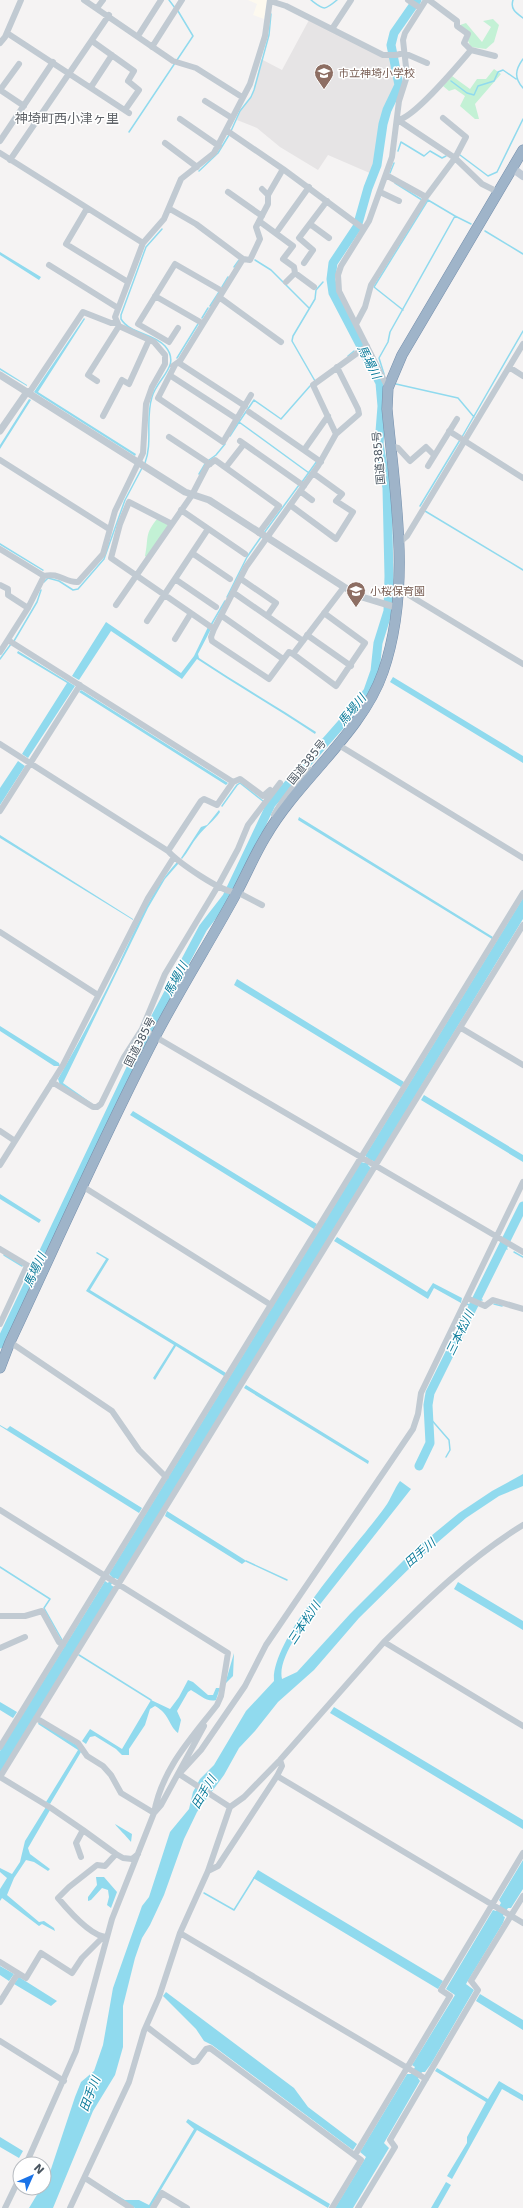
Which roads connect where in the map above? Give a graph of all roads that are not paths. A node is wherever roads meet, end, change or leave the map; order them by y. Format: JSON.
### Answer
{"nodes":[{"id":1,"x":21,"y":0,"type":"edge"},
{"id":2,"x":84,"y":0,"type":"edge"},
{"id":3,"x":102,"y":0,"type":"edge"},
{"id":4,"x":161,"y":0,"type":"edge"},
{"id":5,"x":182,"y":0,"type":"edge"},
{"id":6,"x":270,"y":0,"type":"edge"},
{"id":7,"x":351,"y":0,"type":"edge"},
{"id":8,"x":427,"y":0,"type":"edge"},
{"id":9,"x":410,"y":1,"type":"edge"},
{"id":10,"x":286,"y":3,"type":"edge"},
{"id":11,"x":418,"y":7,"type":"junction"},
{"id":12,"x":97,"y":8,"type":"junction"},
{"id":13,"x":109,"y":15,"type":"junction"},
{"id":14,"x":332,"y":29,"type":"junction"},
{"id":15,"x":7,"y":33,"type":"junction"},
{"id":16,"x":138,"y":36,"type":"junction"},
{"id":17,"x":92,"y":41,"type":"junction"},
{"id":18,"x":0,"y":43,"type":"edge"},
{"id":19,"x":152,"y":47,"type":"junction"},
{"id":20,"x":471,"y":50,"type":"junction"},
{"id":21,"x":404,"y":53,"type":"junction"},
{"id":22,"x":112,"y":55,"type":"junction"},
{"id":23,"x":495,"y":56,"type":"dead end"},
{"id":24,"x":53,"y":62,"type":"junction"},
{"id":25,"x":427,"y":63,"type":"dead end"},
{"id":26,"x":18,"y":64,"type":"dead end"},
{"id":27,"x":70,"y":73,"type":"junction"},
{"id":28,"x":91,"y":87,"type":"junction"},
{"id":29,"x":0,"y":90,"type":"edge"},
{"id":30,"x":242,"y":97,"type":"junction"},
{"id":31,"x":205,"y":101,"type":"dead end"},
{"id":32,"x":24,"y":106,"type":"junction"},
{"id":33,"x":232,"y":118,"type":"junction"},
{"id":34,"x":443,"y":118,"type":"dead end"},
{"id":35,"x":180,"y":119,"type":"dead end"},
{"id":36,"x":398,"y":120,"type":"junction"},
{"id":37,"x":226,"y":130,"type":"junction"},
{"id":38,"x":0,"y":141,"type":"edge"},
{"id":39,"x":165,"y":143,"type":"dead end"},
{"id":40,"x":218,"y":146,"type":"junction"},
{"id":41,"x":523,"y":150,"type":"edge"},
{"id":42,"x":0,"y":153,"type":"edge"},
{"id":43,"x":455,"y":158,"type":"junction"},
{"id":44,"x":10,"y":160,"type":"junction"},
{"id":45,"x":197,"y":166,"type":"junction"},
{"id":46,"x":512,"y":168,"type":"junction"},
{"id":47,"x":283,"y":169,"type":"junction"},
{"id":48,"x":386,"y":175,"type":"junction"},
{"id":49,"x":523,"y":176,"type":"edge"},
{"id":50,"x":309,"y":187,"type":"junction"},
{"id":51,"x":262,"y":189,"type":"dead end"},
{"id":52,"x":228,"y":192,"type":"dead end"},
{"id":53,"x":380,"y":192,"type":"junction"},
{"id":54,"x":498,"y":192,"type":"junction"},
{"id":55,"x":268,"y":195,"type":"junction"},
{"id":56,"x":426,"y":197,"type":"junction"},
{"id":57,"x":327,"y":201,"type":"junction"},
{"id":58,"x":399,"y":201,"type":"dead end"},
{"id":59,"x":170,"y":209,"type":"junction"},
{"id":60,"x":86,"y":210,"type":"dead end"},
{"id":61,"x":260,"y":218,"type":"junction"},
{"id":62,"x":310,"y":224,"type":"junction"},
{"id":63,"x":364,"y":229,"type":"junction"},
{"id":64,"x":276,"y":234,"type":"junction"},
{"id":65,"x":329,"y":238,"type":"dead end"},
{"id":66,"x":143,"y":243,"type":"junction"},
{"id":67,"x":242,"y":259,"type":"junction"},
{"id":68,"x":304,"y":263,"type":"dead end"},
{"id":69,"x":49,"y":265,"type":"dead end"},
{"id":70,"x":295,"y":273,"type":"junction"},
{"id":71,"x":128,"y":282,"type":"junction"},
{"id":72,"x":286,"y":282,"type":"dead end"},
{"id":73,"x":314,"y":287,"type":"dead end"},
{"id":74,"x":220,"y":294,"type":"junction"},
{"id":75,"x":155,"y":296,"type":"junction"},
{"id":76,"x":118,"y":308,"type":"junction"},
{"id":77,"x":202,"y":323,"type":"junction"},
{"id":78,"x":118,"y":324,"type":"junction"},
{"id":79,"x":356,"y":324,"type":"junction"},
{"id":80,"x":178,"y":328,"type":"dead end"},
{"id":81,"x":154,"y":339,"type":"junction"},
{"id":82,"x":281,"y":342,"type":"dead end"},
{"id":83,"x":523,"y":344,"type":"edge"},
{"id":84,"x":367,"y":346,"type":"junction"},
{"id":85,"x":172,"y":365,"type":"junction"},
{"id":86,"x":337,"y":367,"type":"junction"},
{"id":87,"x":509,"y":368,"type":"junction"},
{"id":88,"x":0,"y":375,"type":"edge"},
{"id":89,"x":171,"y":376,"type":"junction"},
{"id":90,"x":523,"y":376,"type":"edge"},
{"id":91,"x":97,"y":381,"type":"dead end"},
{"id":92,"x":388,"y":388,"type":"junction"},
{"id":93,"x":27,"y":392,"type":"junction"},
{"id":94,"x":250,"y":395,"type":"dead end"},
{"id":95,"x":153,"y":396,"type":"junction"},
{"id":96,"x":245,"y":406,"type":"junction"},
{"id":97,"x":249,"y":412,"type":"dead end"},
{"id":98,"x":103,"y":416,"type":"dead end"},
{"id":99,"x":328,"y":416,"type":"junction"},
{"id":100,"x":457,"y":418,"type":"dead end"},
{"id":101,"x":237,"y":419,"type":"junction"},
{"id":102,"x":0,"y":431,"type":"edge"},
{"id":103,"x":449,"y":431,"type":"junction"},
{"id":104,"x":336,"y":434,"type":"junction"},
{"id":105,"x":169,"y":437,"type":"dead end"},
{"id":106,"x":462,"y":440,"type":"junction"},
{"id":107,"x":390,"y":446,"type":"junction"},
{"id":108,"x":304,"y":450,"type":"junction"},
{"id":109,"x":434,"y":455,"type":"junction"},
{"id":110,"x":0,"y":460,"type":"edge"},
{"id":111,"x":319,"y":461,"type":"junction"},
{"id":112,"x":210,"y":464,"type":"junction"},
{"id":113,"x":142,"y":466,"type":"junction"},
{"id":114,"x":428,"y":466,"type":"dead end"},
{"id":115,"x":226,"y":467,"type":"junction"},
{"id":116,"x":313,"y":473,"type":"junction"},
{"id":117,"x":523,"y":478,"type":"edge"},
{"id":118,"x":302,"y":484,"type":"junction"},
{"id":119,"x":300,"y":491,"type":"junction"},
{"id":120,"x":192,"y":495,"type":"junction"},
{"id":121,"x":312,"y":500,"type":"dead end"},
{"id":122,"x":290,"y":505,"type":"junction"},
{"id":123,"x":181,"y":510,"type":"junction"},
{"id":124,"x":172,"y":524,"type":"junction"},
{"id":125,"x":109,"y":529,"type":"junction"},
{"id":126,"x":208,"y":529,"type":"junction"},
{"id":127,"x":263,"y":535,"type":"junction"},
{"id":128,"x":399,"y":543,"type":"junction"},
{"id":129,"x":0,"y":549,"type":"edge"},
{"id":130,"x":192,"y":553,"type":"junction"},
{"id":131,"x":245,"y":554,"type":"dead end"},
{"id":132,"x":44,"y":576,"type":"junction"},
{"id":133,"x":136,"y":576,"type":"junction"},
{"id":134,"x":175,"y":579,"type":"junction"},
{"id":135,"x":230,"y":579,"type":"dead end"},
{"id":136,"x":241,"y":579,"type":"junction"},
{"id":137,"x":0,"y":585,"type":"edge"},
{"id":138,"x":344,"y":587,"type":"junction"},
{"id":139,"x":399,"y":589,"type":"junction"},
{"id":140,"x":234,"y":593,"type":"junction"},
{"id":141,"x":164,"y":596,"type":"junction"},
{"id":142,"x":116,"y":605,"type":"dead end"},
{"id":143,"x":216,"y":607,"type":"dead end"},
{"id":144,"x":28,"y":608,"type":"junction"},
{"id":145,"x":396,"y":608,"type":"junction"},
{"id":146,"x":191,"y":613,"type":"junction"},
{"id":147,"x":324,"y":613,"type":"junction"},
{"id":148,"x":222,"y":616,"type":"junction"},
{"id":149,"x":267,"y":616,"type":"junction"},
{"id":150,"x":147,"y":621,"type":"dead end"},
{"id":151,"x":214,"y":629,"type":"junction"},
{"id":152,"x":307,"y":635,"type":"junction"},
{"id":153,"x":174,"y":639,"type":"dead end"},
{"id":154,"x":303,"y":641,"type":"junction"},
{"id":155,"x":11,"y":642,"type":"junction"},
{"id":156,"x":1,"y":648,"type":"edge"},
{"id":157,"x":293,"y":654,"type":"junction"},
{"id":158,"x":283,"y":659,"type":"junction"},
{"id":159,"x":523,"y":664,"type":"edge"},
{"id":160,"x":351,"y":666,"type":"junction"},
{"id":161,"x":80,"y":685,"type":"junction"},
{"id":162,"x":0,"y":744,"type":"edge"},
{"id":163,"x":337,"y":744,"type":"junction"},
{"id":164,"x":30,"y":764,"type":"junction"},
{"id":165,"x":316,"y":770,"type":"junction"},
{"id":166,"x":233,"y":782,"type":"junction"},
{"id":167,"x":280,"y":783,"type":"junction"},
{"id":168,"x":290,"y":792,"type":"junction"},
{"id":169,"x":0,"y":811,"type":"edge"},
{"id":170,"x":277,"y":820,"type":"junction"},
{"id":171,"x":168,"y":851,"type":"junction"},
{"id":172,"x":174,"y":857,"type":"junction"},
{"id":173,"x":523,"y":858,"type":"edge"},
{"id":174,"x":218,"y":886,"type":"junction"},
{"id":175,"x":232,"y":891,"type":"junction"},
{"id":176,"x":523,"y":894,"type":"edge"},
{"id":177,"x":262,"y":905,"type":"dead end"},
{"id":178,"x":523,"y":925,"type":"edge"},
{"id":179,"x":0,"y":932,"type":"edge"},
{"id":180,"x":98,"y":995,"type":"junction"},
{"id":181,"x":461,"y":1028,"type":"junction"},
{"id":182,"x":143,"y":1030,"type":"junction"},
{"id":183,"x":153,"y":1035,"type":"junction"},
{"id":184,"x":523,"y":1065,"type":"edge"},
{"id":185,"x":52,"y":1082,"type":"junction"},
{"id":186,"x":0,"y":1131,"type":"edge"},
{"id":187,"x":15,"y":1141,"type":"junction"},
{"id":188,"x":368,"y":1162,"type":"junction"},
{"id":189,"x":0,"y":1165,"type":"edge"},
{"id":190,"x":523,"y":1182,"type":"edge"},
{"id":191,"x":82,"y":1186,"type":"junction"},
{"id":192,"x":497,"y":1237,"type":"junction"},
{"id":193,"x":0,"y":1249,"type":"edge"},
{"id":194,"x":523,"y":1252,"type":"edge"},
{"id":195,"x":28,"y":1266,"type":"junction"},
{"id":196,"x":41,"y":1273,"type":"junction"},
{"id":197,"x":467,"y":1298,"type":"junction"},
{"id":198,"x":271,"y":1305,"type":"junction"},
{"id":199,"x":523,"y":1309,"type":"edge"},
{"id":200,"x":0,"y":1324,"type":"edge"},
{"id":201,"x":10,"y":1342,"type":"junction"},
{"id":202,"x":0,"y":1368,"type":"edge"},
{"id":203,"x":166,"y":1477,"type":"junction"},
{"id":204,"x":0,"y":1510,"type":"edge"},
{"id":205,"x":523,"y":1526,"type":"edge"},
{"id":206,"x":112,"y":1580,"type":"junction"},
{"id":207,"x":0,"y":1616,"type":"edge"},
{"id":208,"x":25,"y":1637,"type":"dead end"},
{"id":209,"x":384,"y":1642,"type":"junction"},
{"id":210,"x":63,"y":1645,"type":"junction"},
{"id":211,"x":0,"y":1648,"type":"edge"},
{"id":212,"x":36,"y":1718,"type":"junction"},
{"id":213,"x":206,"y":1719,"type":"junction"},
{"id":214,"x":523,"y":1726,"type":"edge"},
{"id":215,"x":0,"y":1747,"type":"edge"},
{"id":216,"x":280,"y":1760,"type":"junction"},
{"id":217,"x":181,"y":1776,"type":"junction"},
{"id":218,"x":277,"y":1776,"type":"junction"},
{"id":219,"x":0,"y":1777,"type":"edge"},
{"id":220,"x":230,"y":1807,"type":"junction"},
{"id":221,"x":154,"y":1813,"type":"junction"},
{"id":222,"x":83,"y":1830,"type":"junction"},
{"id":223,"x":523,"y":1853,"type":"edge"},
{"id":224,"x":116,"y":1854,"type":"junction"},
{"id":225,"x":138,"y":1854,"type":"junction"},
{"id":226,"x":81,"y":1857,"type":"dead end"},
{"id":227,"x":208,"y":1871,"type":"junction"},
{"id":228,"x":523,"y":1896,"type":"edge"},
{"id":229,"x":495,"y":1906,"type":"junction"},
{"id":230,"x":508,"y":1914,"type":"junction"},
{"id":231,"x":523,"y":1923,"type":"edge"},
{"id":232,"x":180,"y":1933,"type":"junction"},
{"id":233,"x":105,"y":1937,"type":"junction"},
{"id":234,"x":0,"y":1962,"type":"edge"},
{"id":235,"x":18,"y":1973,"type":"junction"},
{"id":236,"x":0,"y":2002,"type":"edge"},
{"id":237,"x":147,"y":2027,"type":"junction"},
{"id":238,"x":0,"y":2041,"type":"edge"},
{"id":239,"x":409,"y":2069,"type":"junction"},
{"id":240,"x":423,"y":2077,"type":"junction"},
{"id":241,"x":64,"y":2081,"type":"junction"},
{"id":242,"x":355,"y":2155,"type":"junction"},
{"id":243,"x":30,"y":2156,"type":"edge"},
{"id":244,"x":85,"y":2178,"type":"junction"},
{"id":245,"x":12,"y":2194,"type":"edge"},
{"id":246,"x":5,"y":2208,"type":"edge"},
{"id":247,"x":70,"y":2208,"type":"edge"},
{"id":248,"x":131,"y":2208,"type":"edge"},
{"id":249,"x":153,"y":2208,"type":"edge"},
{"id":250,"x":187,"y":2208,"type":"edge"},
{"id":251,"x":332,"y":2208,"type":"edge"},
{"id":252,"x":358,"y":2208,"type":"edge"}],
"edges":[{"from":1,"to":15,"type":"street"},
{"from":2,"to":12,"type":"street"},
{"from":3,"to":12,"type":"street"},
{"from":4,"to":16,"type":"street"},
{"from":5,"to":19,"type":"street"},
{"from":6,"to":10,"type":"street"},
{"from":6,"to":30,"type":"street"},
{"from":7,"to":14,"type":"street"},
{"from":8,"to":11,"type":"street"},
{"from":8,"to":20,"type":"street"},
{"from":9,"to":11,"type":"street"},
{"from":10,"to":14,"type":"street"},
{"from":11,"to":21,"type":"street"},
{"from":12,"to":13,"type":"street"},
{"from":13,"to":16,"type":"street"},
{"from":13,"to":17,"type":"street"},
{"from":14,"to":21,"type":"street"},
{"from":15,"to":18,"type":"street"},
{"from":15,"to":24,"type":"street"},
{"from":16,"to":19,"type":"street"},
{"from":17,"to":22,"type":"street"},
{"from":17,"to":27,"type":"street"},
{"from":19,"to":30,"type":"street"},
{"from":20,"to":23,"type":"street"},
{"from":20,"to":36,"type":"street"},
{"from":21,"to":25,"type":"street"},
{"from":21,"to":36,"type":"street"},
{"from":22,"to":28,"type":"street"},
{"from":22,"to":28,"type":"street"},
{"from":24,"to":27,"type":"street"},
{"from":24,"to":32,"type":"street"},
{"from":26,"to":29,"type":"street"},
{"from":27,"to":28,"type":"street"},
{"from":27,"to":44,"type":"street"},
{"from":29,"to":32,"type":"street"},
{"from":30,"to":33,"type":"street"},
{"from":31,"to":33,"type":"street"},
{"from":32,"to":38,"type":"street"},
{"from":33,"to":37,"type":"street"},
{"from":34,"to":43,"type":"street"},
{"from":35,"to":40,"type":"street"},
{"from":36,"to":43,"type":"street"},
{"from":36,"to":48,"type":"street"},
{"from":37,"to":40,"type":"street"},
{"from":37,"to":47,"type":"street"},
{"from":39,"to":45,"type":"street"},
{"from":40,"to":45,"type":"street"},
{"from":41,"to":46,"type":"highway","name":"国道385号"},
{"from":42,"to":44,"type":"street"},
{"from":43,"to":54,"type":"street"},
{"from":43,"to":56,"type":"street"},
{"from":44,"to":66,"type":"street"},
{"from":45,"to":59,"type":"street"},
{"from":46,"to":49,"type":"main road"},
{"from":46,"to":54,"type":"highway","name":"国道385号"},
{"from":47,"to":50,"type":"street"},
{"from":47,"to":55,"type":"street"},
{"from":48,"to":53,"type":"street"},
{"from":48,"to":56,"type":"street"},
{"from":50,"to":57,"type":"street"},
{"from":50,"to":64,"type":"street"},
{"from":51,"to":55,"type":"street"},
{"from":52,"to":61,"type":"street"},
{"from":53,"to":58,"type":"street"},
{"from":53,"to":63,"type":"street"},
{"from":54,"to":92,"type":"highway","name":"国道385号"},
{"from":55,"to":61,"type":"street"},
{"from":56,"to":79,"type":"street"},
{"from":57,"to":62,"type":"street"},
{"from":57,"to":63,"type":"street"},
{"from":59,"to":66,"type":"street"},
{"from":59,"to":67,"type":"street"},
{"from":60,"to":71,"type":"street"},
{"from":61,"to":64,"type":"street"},
{"from":61,"to":67,"type":"street"},
{"from":62,"to":65,"type":"street"},
{"from":62,"to":68,"type":"street"},
{"from":63,"to":79,"type":"street"},
{"from":64,"to":70,"type":"street"},
{"from":66,"to":71,"type":"street"},
{"from":67,"to":74,"type":"street"},
{"from":69,"to":76,"type":"street"},
{"from":70,"to":72,"type":"street"},
{"from":70,"to":73,"type":"street"},
{"from":71,"to":76,"type":"street"},
{"from":74,"to":75,"type":"street"},
{"from":74,"to":77,"type":"street"},
{"from":74,"to":82,"type":"street"},
{"from":75,"to":77,"type":"street"},
{"from":75,"to":81,"type":"street"},
{"from":76,"to":78,"type":"street"},
{"from":77,"to":85,"type":"street"},
{"from":78,"to":81,"type":"street"},
{"from":78,"to":91,"type":"street"},
{"from":78,"to":93,"type":"street"},
{"from":79,"to":84,"type":"street"},
{"from":80,"to":81,"type":"street"},
{"from":81,"to":85,"type":"street"},
{"from":81,"to":98,"type":"street"},
{"from":83,"to":87,"type":"street"},
{"from":84,"to":86,"type":"street"},
{"from":84,"to":92,"type":"street"},
{"from":85,"to":89,"type":"street"},
{"from":85,"to":95,"type":"street"},
{"from":85,"to":96,"type":"street"},
{"from":86,"to":99,"type":"street"},
{"from":86,"to":104,"type":"street"},
{"from":87,"to":90,"type":"street"},
{"from":87,"to":106,"type":"street"},
{"from":88,"to":93,"type":"street"},
{"from":89,"to":95,"type":"street"},
{"from":89,"to":101,"type":"street"},
{"from":92,"to":107,"type":"highway","name":"国道385号"},
{"from":93,"to":102,"type":"street"},
{"from":93,"to":113,"type":"street"},
{"from":94,"to":96,"type":"street"},
{"from":95,"to":101,"type":"street"},
{"from":95,"to":113,"type":"street"},
{"from":96,"to":101,"type":"street"},
{"from":97,"to":108,"type":"street"},
{"from":99,"to":104,"type":"street"},
{"from":99,"to":108,"type":"street"},
{"from":100,"to":103,"type":"street"},
{"from":103,"to":106,"type":"street"},
{"from":103,"to":109,"type":"street"},
{"from":104,"to":111,"type":"street"},
{"from":105,"to":112,"type":"street"},
{"from":106,"to":117,"type":"street"},
{"from":106,"to":128,"type":"street"},
{"from":107,"to":109,"type":"street"},
{"from":107,"to":128,"type":"highway","name":"国道385号"},
{"from":108,"to":111,"type":"street"},
{"from":109,"to":114,"type":"street"},
{"from":110,"to":125,"type":"street"},
{"from":111,"to":116,"type":"street"},
{"from":112,"to":115,"type":"street"},
{"from":112,"to":120,"type":"street"},
{"from":113,"to":120,"type":"street"},
{"from":113,"to":125,"type":"street"},
{"from":115,"to":118,"type":"street"},
{"from":115,"to":127,"type":"street"},
{"from":116,"to":118,"type":"street"},
{"from":116,"to":122,"type":"street"},
{"from":118,"to":119,"type":"street"},
{"from":119,"to":121,"type":"street"},
{"from":119,"to":122,"type":"street"},
{"from":120,"to":123,"type":"street"},
{"from":120,"to":127,"type":"street"},
{"from":122,"to":127,"type":"street"},
{"from":123,"to":124,"type":"street"},
{"from":123,"to":126,"type":"street"},
{"from":124,"to":133,"type":"street"},
{"from":124,"to":133,"type":"street"},
{"from":125,"to":132,"type":"street"},
{"from":126,"to":130,"type":"street"},
{"from":126,"to":131,"type":"street"},
{"from":127,"to":136,"type":"street"},
{"from":127,"to":138,"type":"street"},
{"from":128,"to":139,"type":"highway","name":"国道385号"},
{"from":129,"to":132,"type":"street"},
{"from":130,"to":134,"type":"street"},
{"from":130,"to":135,"type":"street"},
{"from":132,"to":144,"type":"street"},
{"from":133,"to":141,"type":"street"},
{"from":133,"to":142,"type":"street"},
{"from":134,"to":141,"type":"street"},
{"from":134,"to":143,"type":"street"},
{"from":136,"to":140,"type":"street"},
{"from":136,"to":149,"type":"street"},
{"from":137,"to":144,"type":"street"},
{"from":138,"to":145,"type":"street"},
{"from":138,"to":147,"type":"street"},
{"from":139,"to":145,"type":"highway","name":"国道385号"},
{"from":139,"to":159,"type":"street"},
{"from":140,"to":148,"type":"street"},
{"from":140,"to":149,"type":"street"},
{"from":141,"to":146,"type":"street"},
{"from":141,"to":150,"type":"street"},
{"from":144,"to":155,"type":"street"},
{"from":145,"to":163,"type":"highway","name":"国道385号"},
{"from":146,"to":151,"type":"street"},
{"from":146,"to":153,"type":"street"},
{"from":147,"to":152,"type":"street"},
{"from":147,"to":160,"type":"street"},
{"from":148,"to":151,"type":"street"},
{"from":148,"to":158,"type":"street"},
{"from":149,"to":154,"type":"street"},
{"from":151,"to":158,"type":"street"},
{"from":152,"to":154,"type":"street"},
{"from":152,"to":160,"type":"street"},
{"from":154,"to":157,"type":"street"},
{"from":155,"to":156,"type":"street"},
{"from":155,"to":161,"type":"street"},
{"from":157,"to":158,"type":"street"},
{"from":157,"to":160,"type":"street"},
{"from":161,"to":164,"type":"street"},
{"from":161,"to":166,"type":"street"},
{"from":162,"to":164,"type":"street"},
{"from":163,"to":165,"type":"highway","name":"国道385号"},
{"from":163,"to":173,"type":"street"},
{"from":164,"to":169,"type":"street"},
{"from":164,"to":171,"type":"street"},
{"from":165,"to":168,"type":"street"},
{"from":165,"to":170,"type":"highway","name":"国道385号"},
{"from":166,"to":167,"type":"street"},
{"from":166,"to":171,"type":"street"},
{"from":167,"to":168,"type":"street"},
{"from":167,"to":174,"type":"street"},
{"from":168,"to":170,"type":"street"},
{"from":170,"to":175,"type":"highway","name":"国道385号"},
{"from":171,"to":172,"type":"street"},
{"from":172,"to":174,"type":"street"},
{"from":172,"to":180,"type":"street"},
{"from":174,"to":175,"type":"street"},
{"from":174,"to":182,"type":"street"},
{"from":175,"to":177,"type":"street"},
{"from":175,"to":183,"type":"highway","name":"国道385号"},
{"from":176,"to":188,"type":"street"},
{"from":178,"to":181,"type":"street"},
{"from":179,"to":180,"type":"street"},
{"from":180,"to":185,"type":"street"},
{"from":181,"to":184,"type":"street"},
{"from":181,"to":188,"type":"street"},
{"from":182,"to":183,"type":"street"},
{"from":182,"to":185,"type":"street"},
{"from":183,"to":188,"type":"street"},
{"from":183,"to":191,"type":"highway","name":"国道385号"},
{"from":185,"to":187,"type":"street"},
{"from":186,"to":187,"type":"street"},
{"from":187,"to":189,"type":"street"},
{"from":188,"to":192,"type":"street"},
{"from":188,"to":198,"type":"street"},
{"from":188,"to":206,"type":"street"},
{"from":190,"to":192,"type":"street"},
{"from":191,"to":196,"type":"highway","name":"国道385号"},
{"from":191,"to":198,"type":"street"},
{"from":192,"to":194,"type":"street"},
{"from":192,"to":197,"type":"street"},
{"from":193,"to":195,"type":"street"},
{"from":195,"to":196,"type":"street"},
{"from":195,"to":200,"type":"street"},
{"from":196,"to":201,"type":"highway","name":"国道385号"},
{"from":197,"to":199,"type":"street"},
{"from":197,"to":217,"type":"street"},
{"from":198,"to":203,"type":"street"},
{"from":201,"to":202,"type":"highway","name":"国道385号"},
{"from":201,"to":203,"type":"street"},
{"from":203,"to":206,"type":"street"},
{"from":204,"to":206,"type":"street"},
{"from":205,"to":209,"type":"street"},
{"from":206,"to":210,"type":"street"},
{"from":206,"to":212,"type":"street"},
{"from":206,"to":213,"type":"street"},
{"from":207,"to":210,"type":"street"},
{"from":208,"to":211,"type":"street"},
{"from":209,"to":214,"type":"street"},
{"from":209,"to":216,"type":"street"},
{"from":210,"to":215,"type":"street"},
{"from":212,"to":219,"type":"street"},
{"from":212,"to":221,"type":"street"},
{"from":213,"to":217,"type":"street"},
{"from":213,"to":221,"type":"street"},
{"from":216,"to":218,"type":"street"},
{"from":216,"to":220,"type":"street"},
{"from":217,"to":220,"type":"street"},
{"from":217,"to":221,"type":"street"},
{"from":218,"to":227,"type":"street"},
{"from":218,"to":229,"type":"street"},
{"from":219,"to":222,"type":"street"},
{"from":220,"to":227,"type":"street"},
{"from":221,"to":225,"type":"street"},
{"from":222,"to":224,"type":"street"},
{"from":222,"to":226,"type":"street"},
{"from":223,"to":229,"type":"street"},
{"from":224,"to":225,"type":"street"},
{"from":224,"to":233,"type":"street"},
{"from":225,"to":233,"type":"street"},
{"from":227,"to":232,"type":"street"},
{"from":228,"to":230,"type":"street"},
{"from":229,"to":230,"type":"street"},
{"from":229,"to":239,"type":"street"},
{"from":230,"to":231,"type":"street"},
{"from":230,"to":240,"type":"street"},
{"from":232,"to":237,"type":"street"},
{"from":232,"to":239,"type":"street"},
{"from":233,"to":235,"type":"street"},
{"from":233,"to":241,"type":"street"},
{"from":234,"to":235,"type":"street"},
{"from":235,"to":236,"type":"street"},
{"from":237,"to":242,"type":"street"},
{"from":237,"to":244,"type":"street"},
{"from":238,"to":241,"type":"street"},
{"from":239,"to":240,"type":"street"},
{"from":239,"to":242,"type":"street"},
{"from":240,"to":252,"type":"street"},
{"from":241,"to":243,"type":"street"},
{"from":242,"to":251,"type":"street"},
{"from":244,"to":247,"type":"street"},
{"from":244,"to":248,"type":"street"},
{"from":245,"to":246,"type":"street"},
{"from":249,"to":250,"type":"street"}]}
